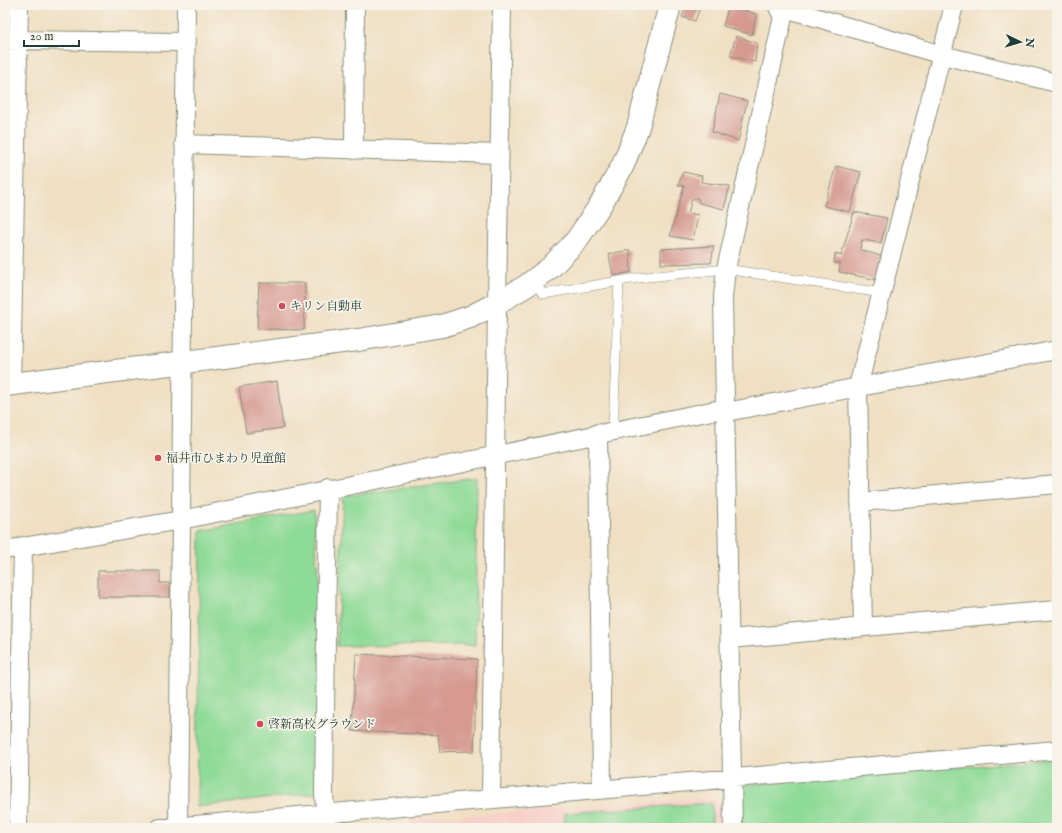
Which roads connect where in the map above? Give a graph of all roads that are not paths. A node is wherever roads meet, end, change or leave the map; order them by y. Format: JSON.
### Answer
{"nodes":[{"id":1,"x":19,"y":5,"type":"edge"},
{"id":2,"x":186,"y":5,"type":"edge"},
{"id":3,"x":355,"y":5,"type":"edge"},
{"id":4,"x":502,"y":5,"type":"edge"},
{"id":5,"x":670,"y":5,"type":"edge"},
{"id":6,"x":954,"y":5,"type":"edge"},
{"id":7,"x":778,"y":6,"type":"edge"},
{"id":8,"x":11,"y":40,"type":"edge"},
{"id":9,"x":186,"y":42,"type":"junction"},
{"id":10,"x":942,"y":55,"type":"junction"},
{"id":11,"x":1057,"y":83,"type":"edge"},
{"id":12,"x":184,"y":144,"type":"junction"},
{"id":13,"x":354,"y":150,"type":"junction"},
{"id":14,"x":500,"y":154,"type":"junction"},
{"id":15,"x":726,"y":268,"type":"junction"},
{"id":16,"x":533,"y":280,"type":"junction"},
{"id":17,"x":619,"y":281,"type":"junction"},
{"id":18,"x":882,"y":293,"type":"junction"},
{"id":19,"x":497,"y":303,"type":"junction"},
{"id":20,"x":1057,"y":350,"type":"edge"},
{"id":21,"x":182,"y":362,"type":"junction"},
{"id":22,"x":8,"y":385,"type":"edge"},
{"id":23,"x":858,"y":387,"type":"junction"},
{"id":24,"x":726,"y":410,"type":"junction"},
{"id":25,"x":606,"y":432,"type":"junction"},
{"id":26,"x":496,"y":454,"type":"junction"},
{"id":27,"x":1057,"y":484,"type":"edge"},
{"id":28,"x":328,"y":488,"type":"junction"},
{"id":29,"x":860,"y":502,"type":"junction"},
{"id":30,"x":181,"y":520,"type":"junction"},
{"id":31,"x":23,"y":546,"type":"junction"},
{"id":32,"x":5,"y":550,"type":"edge"},
{"id":33,"x":1057,"y":610,"type":"edge"},
{"id":34,"x":863,"y":626,"type":"junction"},
{"id":35,"x":730,"y":639,"type":"junction"},
{"id":36,"x":1057,"y":750,"type":"edge"},
{"id":37,"x":732,"y":777,"type":"junction"},
{"id":38,"x":602,"y":789,"type":"junction"},
{"id":39,"x":491,"y":799,"type":"junction"},
{"id":40,"x":326,"y":821,"type":"edge"},
{"id":41,"x":178,"y":827,"type":"edge"},
{"id":42,"x":18,"y":828,"type":"edge"},
{"id":43,"x":160,"y":828,"type":"edge"},
{"id":44,"x":733,"y":828,"type":"edge"}],
"edges":[{"from":1,"to":8,"type":"street"},
{"from":2,"to":9,"type":"street"},
{"from":3,"to":13,"type":"street"},
{"from":4,"to":14,"type":"street"},
{"from":5,"to":16,"type":"street"},
{"from":6,"to":10,"type":"street"},
{"from":7,"to":10,"type":"street"},
{"from":7,"to":15,"type":"street"},
{"from":8,"to":9,"type":"street"},
{"from":8,"to":22,"type":"street"},
{"from":9,"to":12,"type":"street"},
{"from":10,"to":11,"type":"street"},
{"from":10,"to":18,"type":"street"},
{"from":12,"to":13,"type":"street"},
{"from":12,"to":21,"type":"street"},
{"from":13,"to":14,"type":"street"},
{"from":14,"to":19,"type":"street"},
{"from":15,"to":17,"type":"lane"},
{"from":15,"to":18,"type":"lane"},
{"from":15,"to":24,"type":"street"},
{"from":16,"to":17,"type":"lane"},
{"from":16,"to":19,"type":"street"},
{"from":17,"to":25,"type":"lane"},
{"from":18,"to":23,"type":"street"},
{"from":19,"to":21,"type":"street"},
{"from":19,"to":26,"type":"street"},
{"from":20,"to":23,"type":"street"},
{"from":21,"to":22,"type":"street"},
{"from":21,"to":30,"type":"street"},
{"from":23,"to":24,"type":"street"},
{"from":23,"to":29,"type":"street"},
{"from":24,"to":25,"type":"street"},
{"from":24,"to":35,"type":"street"},
{"from":25,"to":26,"type":"street"},
{"from":25,"to":38,"type":"street"},
{"from":26,"to":28,"type":"street"},
{"from":26,"to":39,"type":"street"},
{"from":27,"to":29,"type":"street"},
{"from":28,"to":30,"type":"street"},
{"from":28,"to":40,"type":"street"},
{"from":29,"to":34,"type":"street"},
{"from":30,"to":31,"type":"street"},
{"from":30,"to":41,"type":"street"},
{"from":31,"to":32,"type":"street"},
{"from":31,"to":42,"type":"street"},
{"from":33,"to":34,"type":"street"},
{"from":34,"to":35,"type":"street"},
{"from":35,"to":37,"type":"street"},
{"from":36,"to":37,"type":"street"},
{"from":37,"to":38,"type":"street"},
{"from":37,"to":44,"type":"street"},
{"from":38,"to":39,"type":"street"},
{"from":39,"to":40,"type":"street"},
{"from":40,"to":41,"type":"street"},
{"from":41,"to":43,"type":"street"}]}
